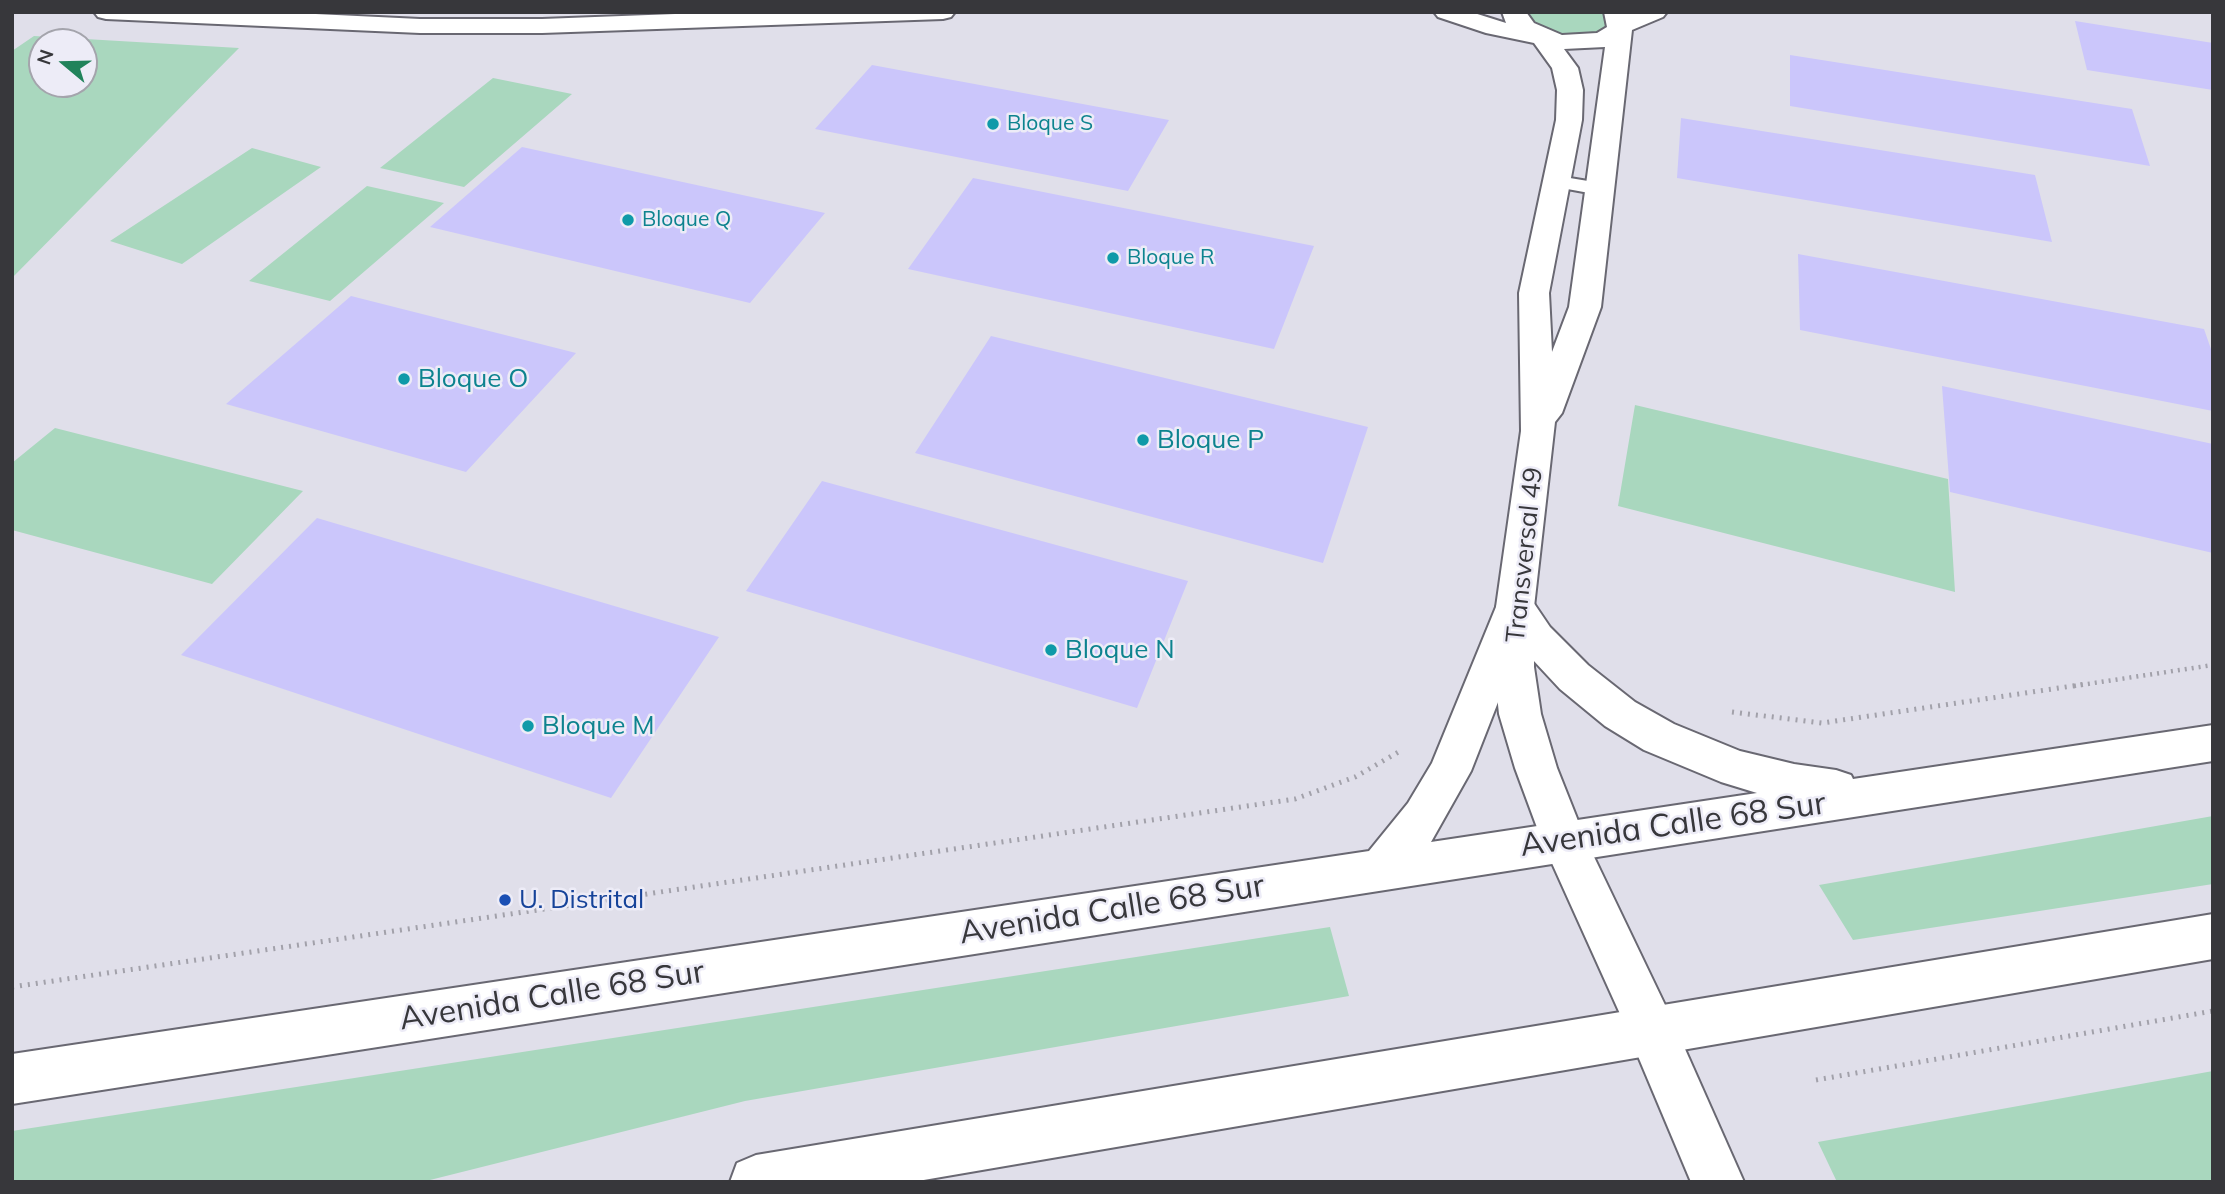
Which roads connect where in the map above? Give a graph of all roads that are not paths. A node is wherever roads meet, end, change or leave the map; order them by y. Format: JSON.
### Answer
{"nodes":[{"id":1,"x":106,"y":12,"type":"edge"},
{"id":2,"x":943,"y":12,"type":"edge"},
{"id":3,"x":1446,"y":12,"type":"edge"},
{"id":4,"x":1514,"y":12,"type":"edge"},
{"id":5,"x":1655,"y":12,"type":"edge"},
{"id":6,"x":893,"y":13,"type":"edge"},
{"id":7,"x":1618,"y":19,"type":"edge"},
{"id":8,"x":1542,"y":37,"type":"junction"},
{"id":9,"x":1558,"y":182,"type":"junction"},
{"id":10,"x":1600,"y":189,"type":"junction"},
{"id":11,"x":1538,"y":431,"type":"junction"},
{"id":12,"x":1515,"y":607,"type":"junction"},
{"id":13,"x":2213,"y":743,"type":"edge"},
{"id":14,"x":1876,"y":795,"type":"junction"},
{"id":15,"x":1564,"y":841,"type":"junction"},
{"id":16,"x":1383,"y":868,"type":"junction"},
{"id":17,"x":2213,"y":936,"type":"edge"},
{"id":18,"x":1652,"y":1030,"type":"junction"},
{"id":19,"x":12,"y":1079,"type":"edge"},
{"id":20,"x":756,"y":1182,"type":"edge"},
{"id":21,"x":1718,"y":1182,"type":"edge"}],
"edges":[{"from":1,"to":6,"type":"street"},
{"from":2,"to":6,"type":"street"},
{"from":3,"to":8,"type":"street"},
{"from":4,"to":8,"type":"street"},
{"from":5,"to":7,"type":"street"},
{"from":7,"to":8,"type":"street"},
{"from":7,"to":10,"type":"street","name":"Transversal 49"},
{"from":8,"to":9,"type":"street","name":"Transversal 49"},
{"from":9,"to":10,"type":"lane"},
{"from":9,"to":11,"type":"street","name":"Transversal 49"},
{"from":10,"to":11,"type":"street","name":"Transversal 49"},
{"from":11,"to":12,"type":"street","name":"Transversal 49"},
{"from":12,"to":14,"type":"street"},
{"from":12,"to":15,"type":"street","name":"Transversal 49"},
{"from":12,"to":16,"type":"street"},
{"from":13,"to":14,"type":"street","name":"Avenida Calle 68 Sur"},
{"from":14,"to":15,"type":"street","name":"Avenida Calle 68 Sur"},
{"from":15,"to":16,"type":"street","name":"Avenida Calle 68 Sur"},
{"from":15,"to":18,"type":"street","name":"Transversal 49"},
{"from":16,"to":19,"type":"street","name":"Avenida Calle 68 Sur"},
{"from":17,"to":18,"type":"street"},
{"from":18,"to":20,"type":"street"},
{"from":18,"to":21,"type":"street","name":"Transversal 49"}]}
